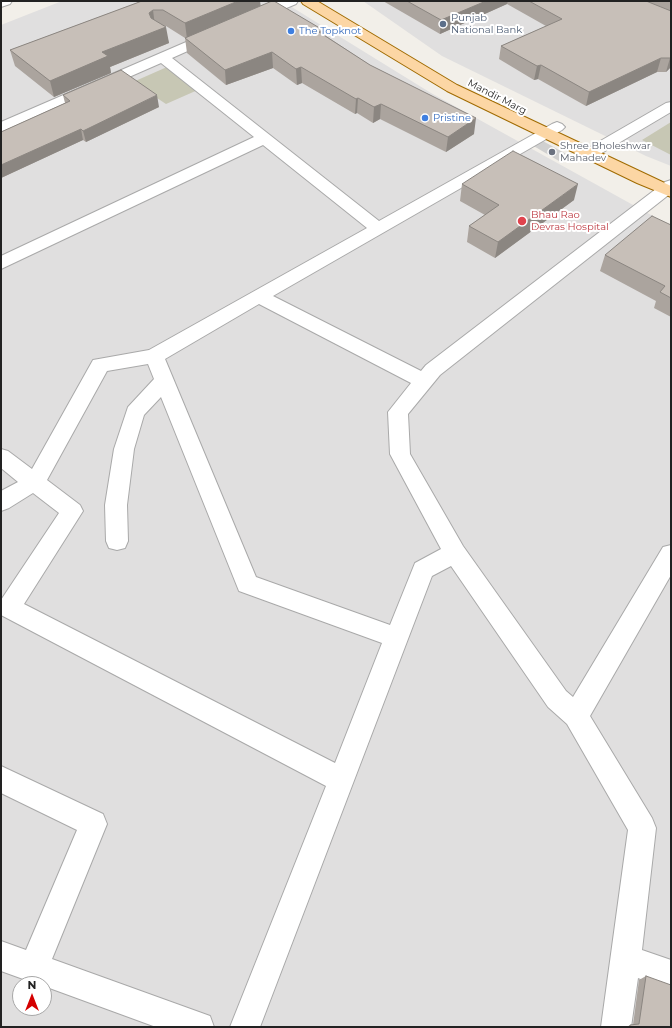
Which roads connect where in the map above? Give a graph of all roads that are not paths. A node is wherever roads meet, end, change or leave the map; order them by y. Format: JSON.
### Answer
{"nodes":[{"id":1,"x":5,"y":1,"type":"edge"},
{"id":2,"x":291,"y":1,"type":"edge"},
{"id":3,"x":308,"y":1,"type":"edge"},
{"id":4,"x":331,"y":1,"type":"edge"},
{"id":5,"x":1,"y":3,"type":"edge"},
{"id":6,"x":242,"y":22,"type":"edge"},
{"id":7,"x":228,"y":28,"type":"edge"},
{"id":8,"x":160,"y":52,"type":"junction"},
{"id":9,"x":671,"y":106,"type":"edge"},
{"id":10,"x":1,"y":128,"type":"edge"},
{"id":11,"x":551,"y":130,"type":"junction"},
{"id":12,"x":265,"y":138,"type":"junction"},
{"id":13,"x":595,"y":151,"type":"junction"},
{"id":14,"x":670,"y":187,"type":"edge"},
{"id":15,"x":378,"y":228,"type":"junction"},
{"id":16,"x":1,"y":262,"type":"edge"},
{"id":17,"x":258,"y":296,"type":"junction"},
{"id":18,"x":154,"y":356,"type":"junction"},
{"id":19,"x":164,"y":381,"type":"junction"},
{"id":20,"x":424,"y":381,"type":"junction"},
{"id":21,"x":1,"y":457,"type":"edge"},
{"id":22,"x":35,"y":482,"type":"junction"},
{"id":23,"x":1,"y":502,"type":"edge"},
{"id":24,"x":117,"y":541,"type":"dead end"},
{"id":25,"x":454,"y":553,"type":"junction"},
{"id":26,"x":671,"y":554,"type":"edge"},
{"id":27,"x":397,"y":638,"type":"junction"},
{"id":28,"x":576,"y":716,"type":"junction"},
{"id":29,"x":1,"y":779,"type":"edge"},
{"id":30,"x":341,"y":780,"type":"junction"},
{"id":31,"x":1,"y":956,"type":"edge"},
{"id":32,"x":626,"y":959,"type":"junction"},
{"id":33,"x":34,"y":968,"type":"junction"},
{"id":34,"x":671,"y":975,"type":"edge"},
{"id":35,"x":200,"y":1027,"type":"edge"},
{"id":36,"x":245,"y":1027,"type":"edge"},
{"id":37,"x":616,"y":1027,"type":"edge"}],
"edges":[{"from":1,"to":5,"type":"street"},
{"from":2,"to":6,"type":"street"},
{"from":3,"to":11,"type":"main road"},
{"from":4,"to":11,"type":"main road","name":"Mandir Marg"},
{"from":7,"to":8,"type":"street"},
{"from":8,"to":10,"type":"street"},
{"from":8,"to":12,"type":"street"},
{"from":9,"to":13,"type":"street"},
{"from":11,"to":13,"type":"main road"},
{"from":11,"to":15,"type":"street"},
{"from":12,"to":15,"type":"street"},
{"from":12,"to":16,"type":"street"},
{"from":13,"to":14,"type":"main road"},
{"from":14,"to":20,"type":"street"},
{"from":15,"to":17,"type":"street"},
{"from":17,"to":18,"type":"street"},
{"from":17,"to":20,"type":"street"},
{"from":18,"to":19,"type":"street"},
{"from":18,"to":22,"type":"street"},
{"from":19,"to":24,"type":"street"},
{"from":19,"to":27,"type":"street"},
{"from":20,"to":25,"type":"street"},
{"from":21,"to":22,"type":"street"},
{"from":22,"to":23,"type":"street"},
{"from":22,"to":30,"type":"street"},
{"from":25,"to":27,"type":"street"},
{"from":25,"to":28,"type":"street"},
{"from":26,"to":28,"type":"street"},
{"from":27,"to":30,"type":"street"},
{"from":28,"to":32,"type":"street"},
{"from":29,"to":33,"type":"street"},
{"from":30,"to":36,"type":"street"},
{"from":31,"to":33,"type":"street"},
{"from":32,"to":34,"type":"street"},
{"from":32,"to":37,"type":"street"},
{"from":33,"to":35,"type":"street"}]}
